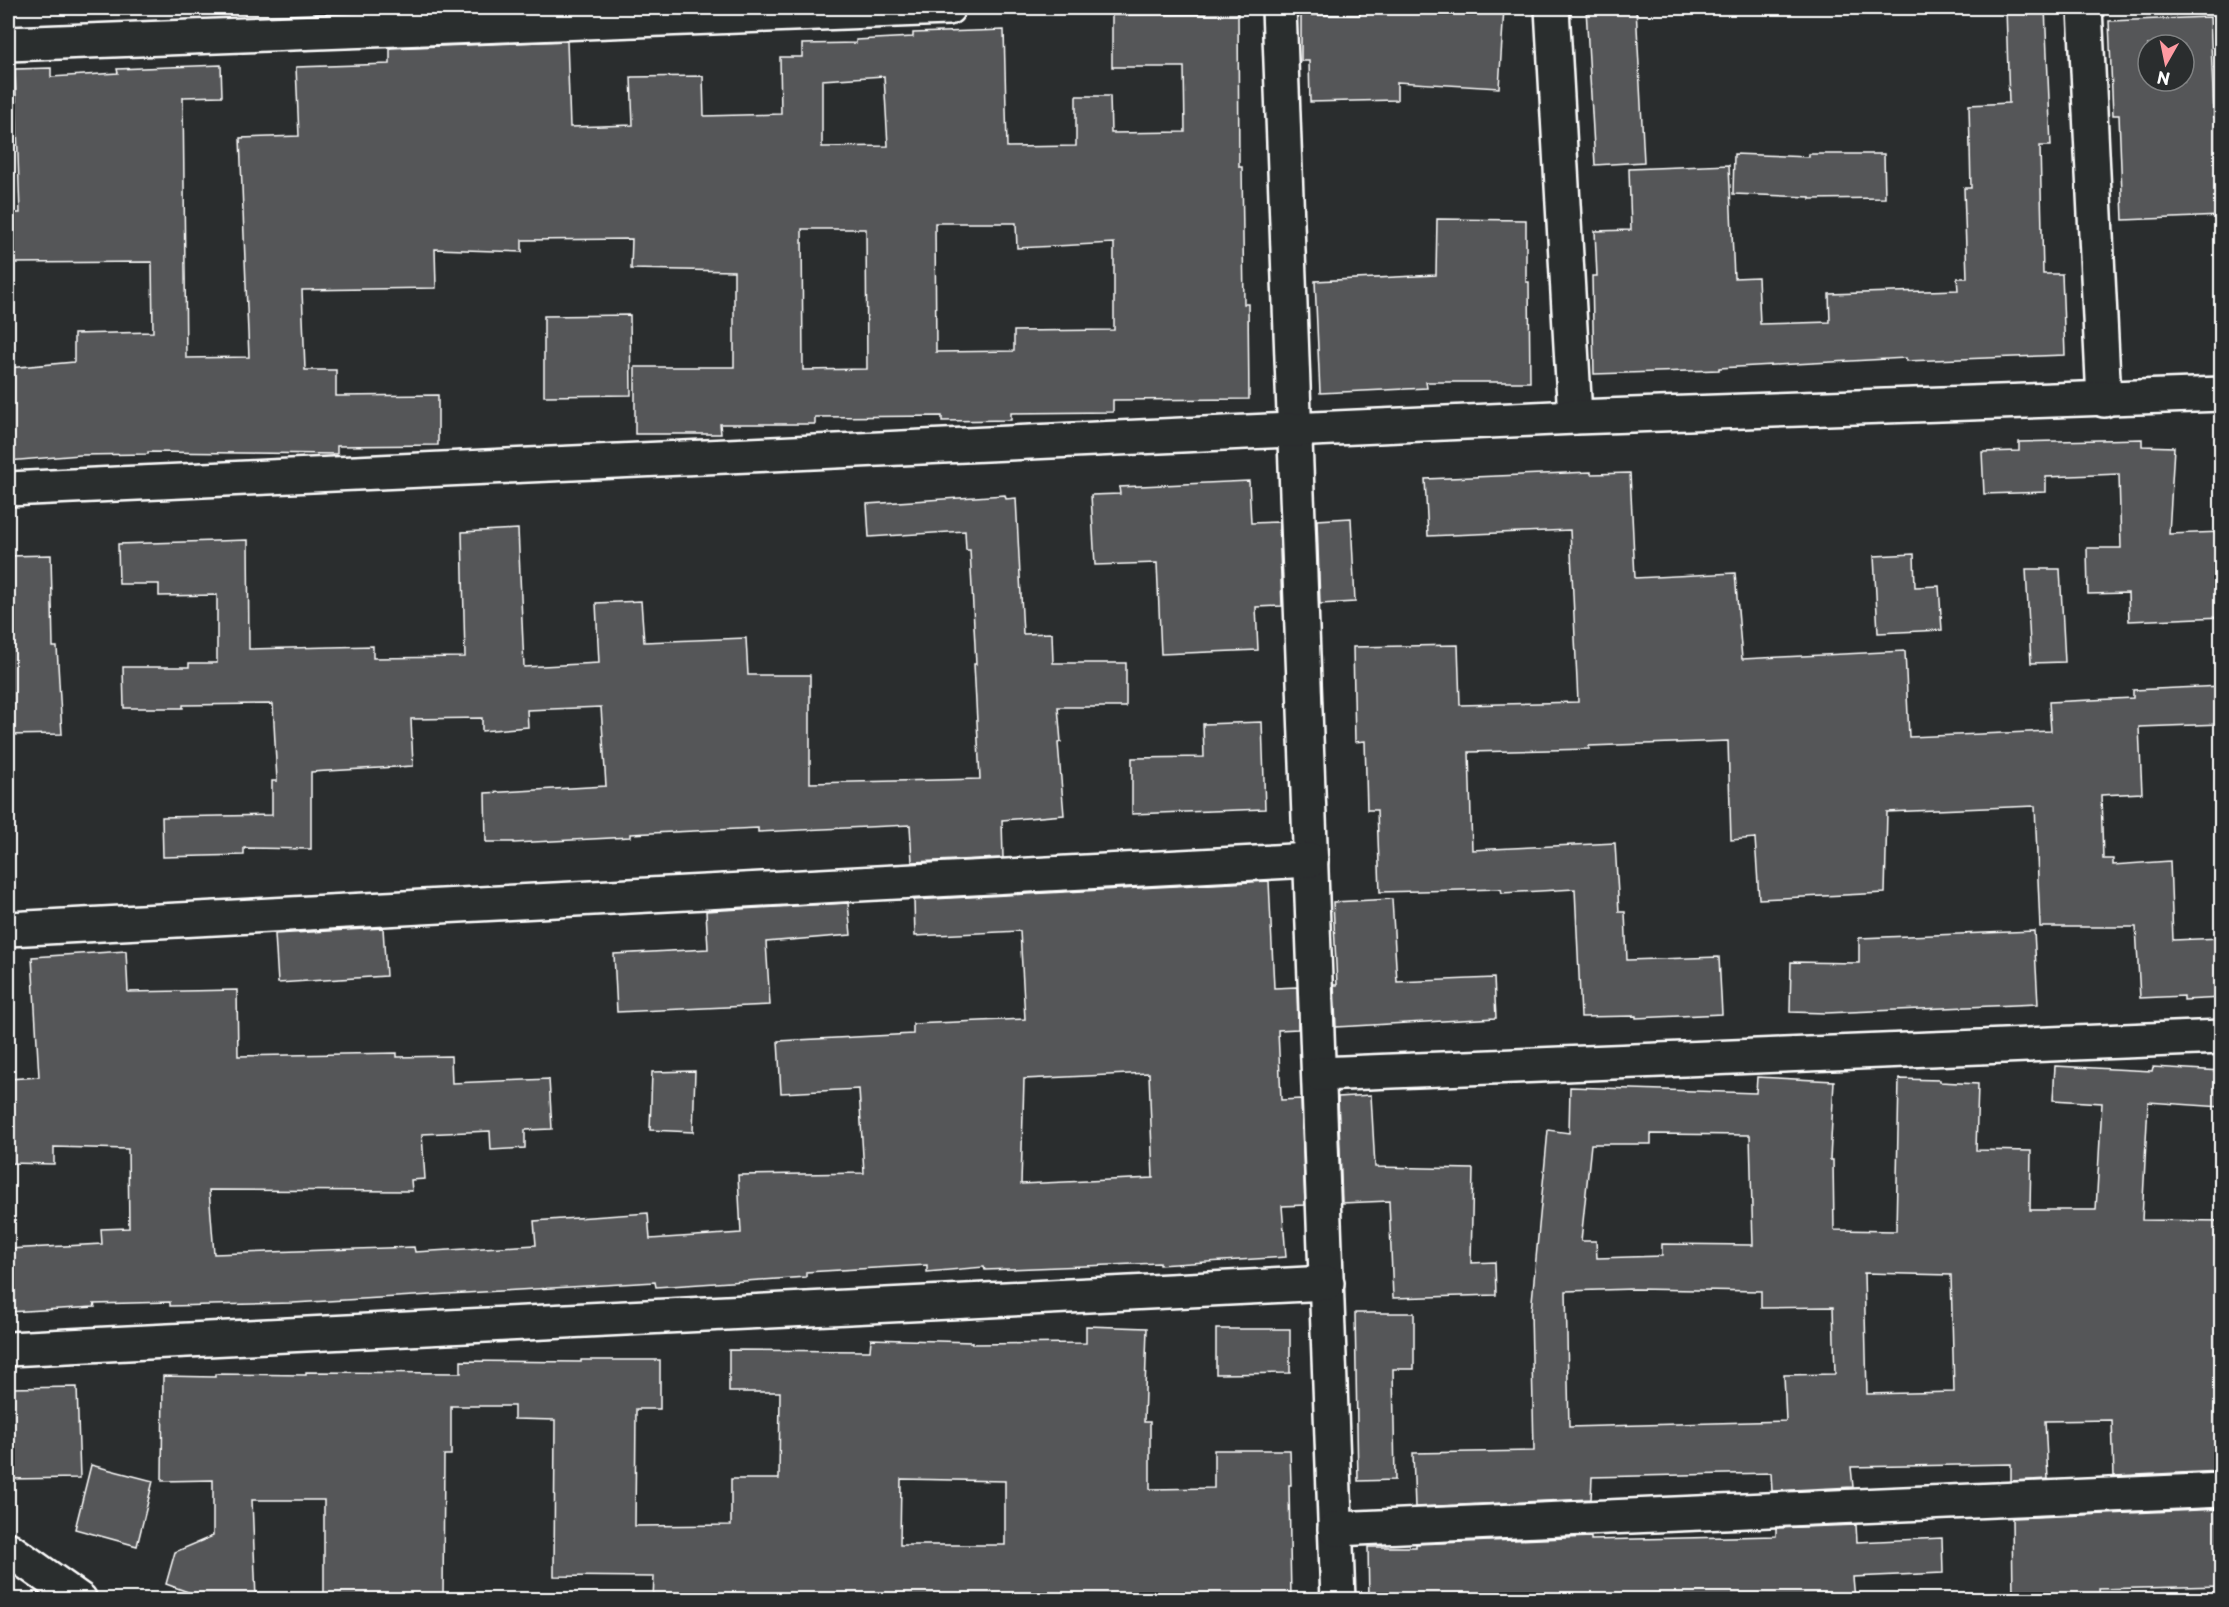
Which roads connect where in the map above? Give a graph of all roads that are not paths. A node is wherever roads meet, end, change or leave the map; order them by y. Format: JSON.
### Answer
{"nodes":[{"id":1,"x":948,"y":8,"type":"edge"},
{"id":2,"x":1279,"y":8,"type":"edge"},
{"id":3,"x":1552,"y":8,"type":"edge"},
{"id":4,"x":2085,"y":8,"type":"edge"},
{"id":5,"x":8,"y":44,"type":"edge"},
{"id":6,"x":2222,"y":394,"type":"edge"},
{"id":7,"x":2104,"y":400,"type":"junction"},
{"id":8,"x":1575,"y":417,"type":"junction"},
{"id":9,"x":1294,"y":430,"type":"junction"},
{"id":10,"x":8,"y":489,"type":"edge"},
{"id":11,"x":1311,"y":860,"type":"junction"},
{"id":12,"x":8,"y":929,"type":"edge"},
{"id":13,"x":2222,"y":1037,"type":"edge"},
{"id":14,"x":1319,"y":1074,"type":"junction"},
{"id":15,"x":1327,"y":1283,"type":"junction"},
{"id":16,"x":8,"y":1349,"type":"edge"},
{"id":17,"x":2222,"y":1490,"type":"edge"},
{"id":18,"x":1335,"y":1529,"type":"junction"},
{"id":19,"x":8,"y":1549,"type":"edge"},
{"id":20,"x":80,"y":1599,"type":"edge"},
{"id":21,"x":1338,"y":1599,"type":"edge"}],
"edges":[{"from":1,"to":5,"type":"street"},
{"from":2,"to":9,"type":"street"},
{"from":3,"to":8,"type":"street"},
{"from":4,"to":7,"type":"street"},
{"from":6,"to":7,"type":"street"},
{"from":7,"to":8,"type":"street"},
{"from":8,"to":9,"type":"street"},
{"from":9,"to":10,"type":"street"},
{"from":9,"to":11,"type":"street"},
{"from":11,"to":12,"type":"street"},
{"from":11,"to":14,"type":"street"},
{"from":13,"to":14,"type":"street"},
{"from":14,"to":15,"type":"street"},
{"from":15,"to":16,"type":"street"},
{"from":15,"to":18,"type":"street"},
{"from":17,"to":18,"type":"street"},
{"from":18,"to":21,"type":"street"},
{"from":19,"to":20,"type":"street"}]}
